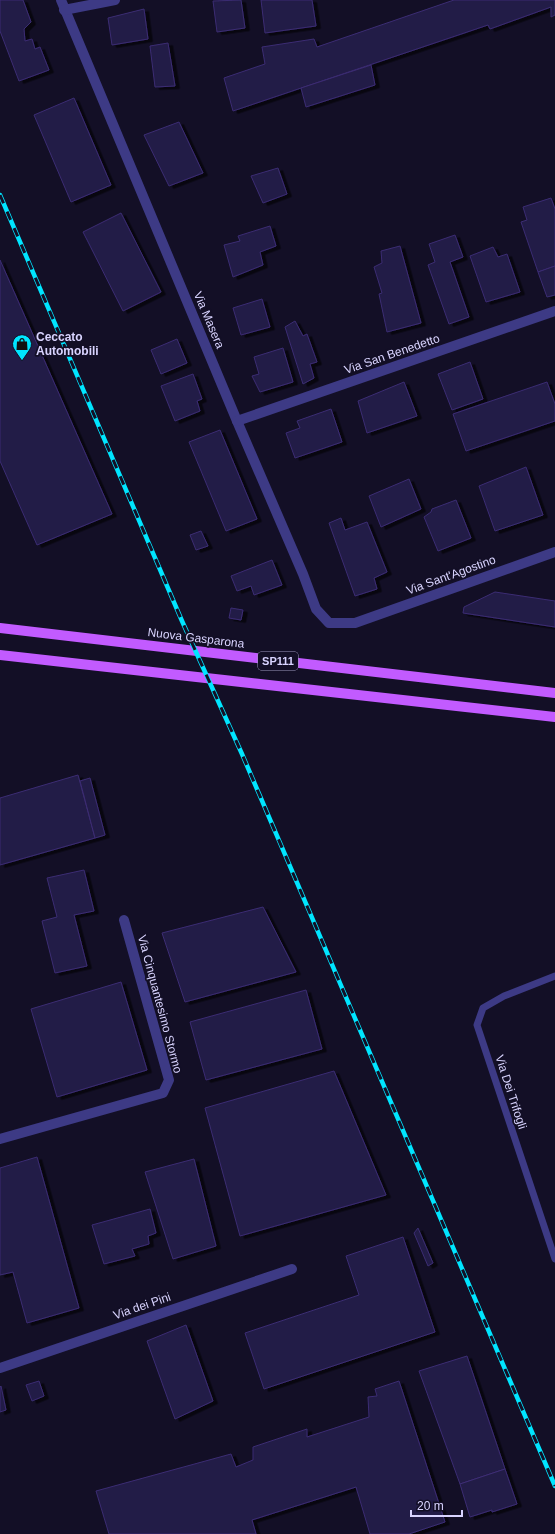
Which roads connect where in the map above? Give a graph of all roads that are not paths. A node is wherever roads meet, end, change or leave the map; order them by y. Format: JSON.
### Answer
{"nodes":[{"id":1,"x":61,"y":0,"type":"edge"},
{"id":2,"x":115,"y":0,"type":"edge"},
{"id":3,"x":64,"y":10,"type":"junction"},
{"id":4,"x":555,"y":311,"type":"edge"},
{"id":5,"x":237,"y":421,"type":"junction"},
{"id":6,"x":555,"y":552,"type":"edge"},
{"id":7,"x":355,"y":623,"type":"joint"},
{"id":8,"x":0,"y":628,"type":"edge"},
{"id":9,"x":0,"y":655,"type":"edge"},
{"id":10,"x":555,"y":693,"type":"edge"},
{"id":11,"x":555,"y":717,"type":"edge"},
{"id":12,"x":124,"y":920,"type":"dead end"},
{"id":13,"x":555,"y":976,"type":"edge"},
{"id":14,"x":0,"y":1139,"type":"edge"},
{"id":15,"x":555,"y":1259,"type":"edge"},
{"id":16,"x":292,"y":1269,"type":"dead end"},
{"id":17,"x":0,"y":1368,"type":"edge"}],
"edges":[{"from":1,"to":3,"type":"street","name":"Via Masera"},
{"from":2,"to":3,"type":"street"},
{"from":3,"to":5,"type":"street","name":"Via Masera"},
{"from":4,"to":5,"type":"street","name":"Via San Benedetto"},
{"from":5,"to":7,"type":"street","name":"Via Masera"},
{"from":6,"to":7,"type":"street","name":"Via Sant'Agostino"},
{"from":8,"to":10,"type":"main road","name":"Nuova Gasparona","number":"SP111"},
{"from":9,"to":11,"type":"main road","number":"SP111"},
{"from":12,"to":14,"type":"street","name":"Via Cinquantesimo Stormo"},
{"from":13,"to":15,"type":"lane","name":"Via Dei Trifogli"},
{"from":16,"to":17,"type":"street","name":"Via dei Pini"}]}
